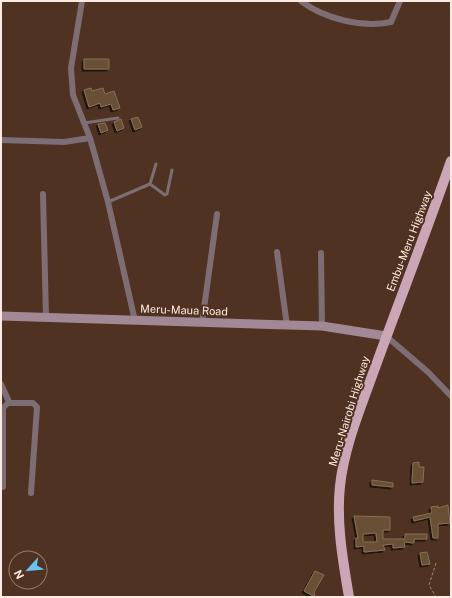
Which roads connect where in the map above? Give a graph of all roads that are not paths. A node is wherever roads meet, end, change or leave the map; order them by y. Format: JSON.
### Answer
{"nodes":[{"id":1,"x":82,"y":1,"type":"edge"},
{"id":2,"x":301,"y":1,"type":"edge"},
{"id":3,"x":400,"y":1,"type":"edge"},
{"id":4,"x":118,"y":118,"type":"dead end"},
{"id":5,"x":84,"y":123,"type":"junction"},
{"id":6,"x":90,"y":138,"type":"junction"},
{"id":7,"x":1,"y":140,"type":"edge"},
{"id":8,"x":451,"y":161,"type":"edge"},
{"id":9,"x":156,"y":164,"type":"dead end"},
{"id":10,"x":172,"y":170,"type":"dead end"},
{"id":11,"x":150,"y":184,"type":"junction"},
{"id":12,"x":44,"y":194,"type":"dead end"},
{"id":13,"x":108,"y":202,"type":"junction"},
{"id":14,"x":217,"y":214,"type":"dead end"},
{"id":15,"x":277,"y":252,"type":"dead end"},
{"id":16,"x":321,"y":253,"type":"dead end"},
{"id":17,"x":1,"y":316,"type":"edge"},
{"id":18,"x":46,"y":317,"type":"junction"},
{"id":19,"x":135,"y":320,"type":"junction"},
{"id":20,"x":202,"y":323,"type":"junction"},
{"id":21,"x":287,"y":326,"type":"junction"},
{"id":22,"x":322,"y":326,"type":"junction"},
{"id":23,"x":386,"y":336,"type":"junction"},
{"id":24,"x":1,"y":384,"type":"edge"},
{"id":25,"x":451,"y":396,"type":"edge"},
{"id":26,"x":9,"y":403,"type":"junction"},
{"id":27,"x":4,"y":487,"type":"dead end"},
{"id":28,"x":31,"y":493,"type":"dead end"},
{"id":29,"x":349,"y":597,"type":"edge"}],
"edges":[{"from":1,"to":5,"type":"street"},
{"from":2,"to":3,"type":"street"},
{"from":4,"to":5,"type":"lane"},
{"from":5,"to":6,"type":"street"},
{"from":6,"to":7,"type":"street"},
{"from":6,"to":13,"type":"street"},
{"from":8,"to":23,"type":"highway","name":"Embu-Meru Highway"},
{"from":9,"to":11,"type":"lane"},
{"from":10,"to":11,"type":"lane"},
{"from":11,"to":13,"type":"lane"},
{"from":12,"to":18,"type":"street"},
{"from":13,"to":19,"type":"street"},
{"from":14,"to":20,"type":"street"},
{"from":15,"to":21,"type":"street"},
{"from":16,"to":22,"type":"street"},
{"from":17,"to":18,"type":"main road","name":"Meru-Maua Road"},
{"from":18,"to":19,"type":"main road","name":"Meru-Maua Road"},
{"from":19,"to":20,"type":"main road","name":"Meru-Maua Road"},
{"from":20,"to":21,"type":"main road","name":"Meru-Maua Road"},
{"from":21,"to":22,"type":"main road","name":"Meru-Maua Road"},
{"from":22,"to":23,"type":"main road","name":"Meru-Maua Road"},
{"from":23,"to":25,"type":"street"},
{"from":23,"to":29,"type":"highway","name":"Meru-Nairobi Highway"},
{"from":24,"to":26,"type":"street"},
{"from":26,"to":27,"type":"street"},
{"from":26,"to":28,"type":"street"}]}
